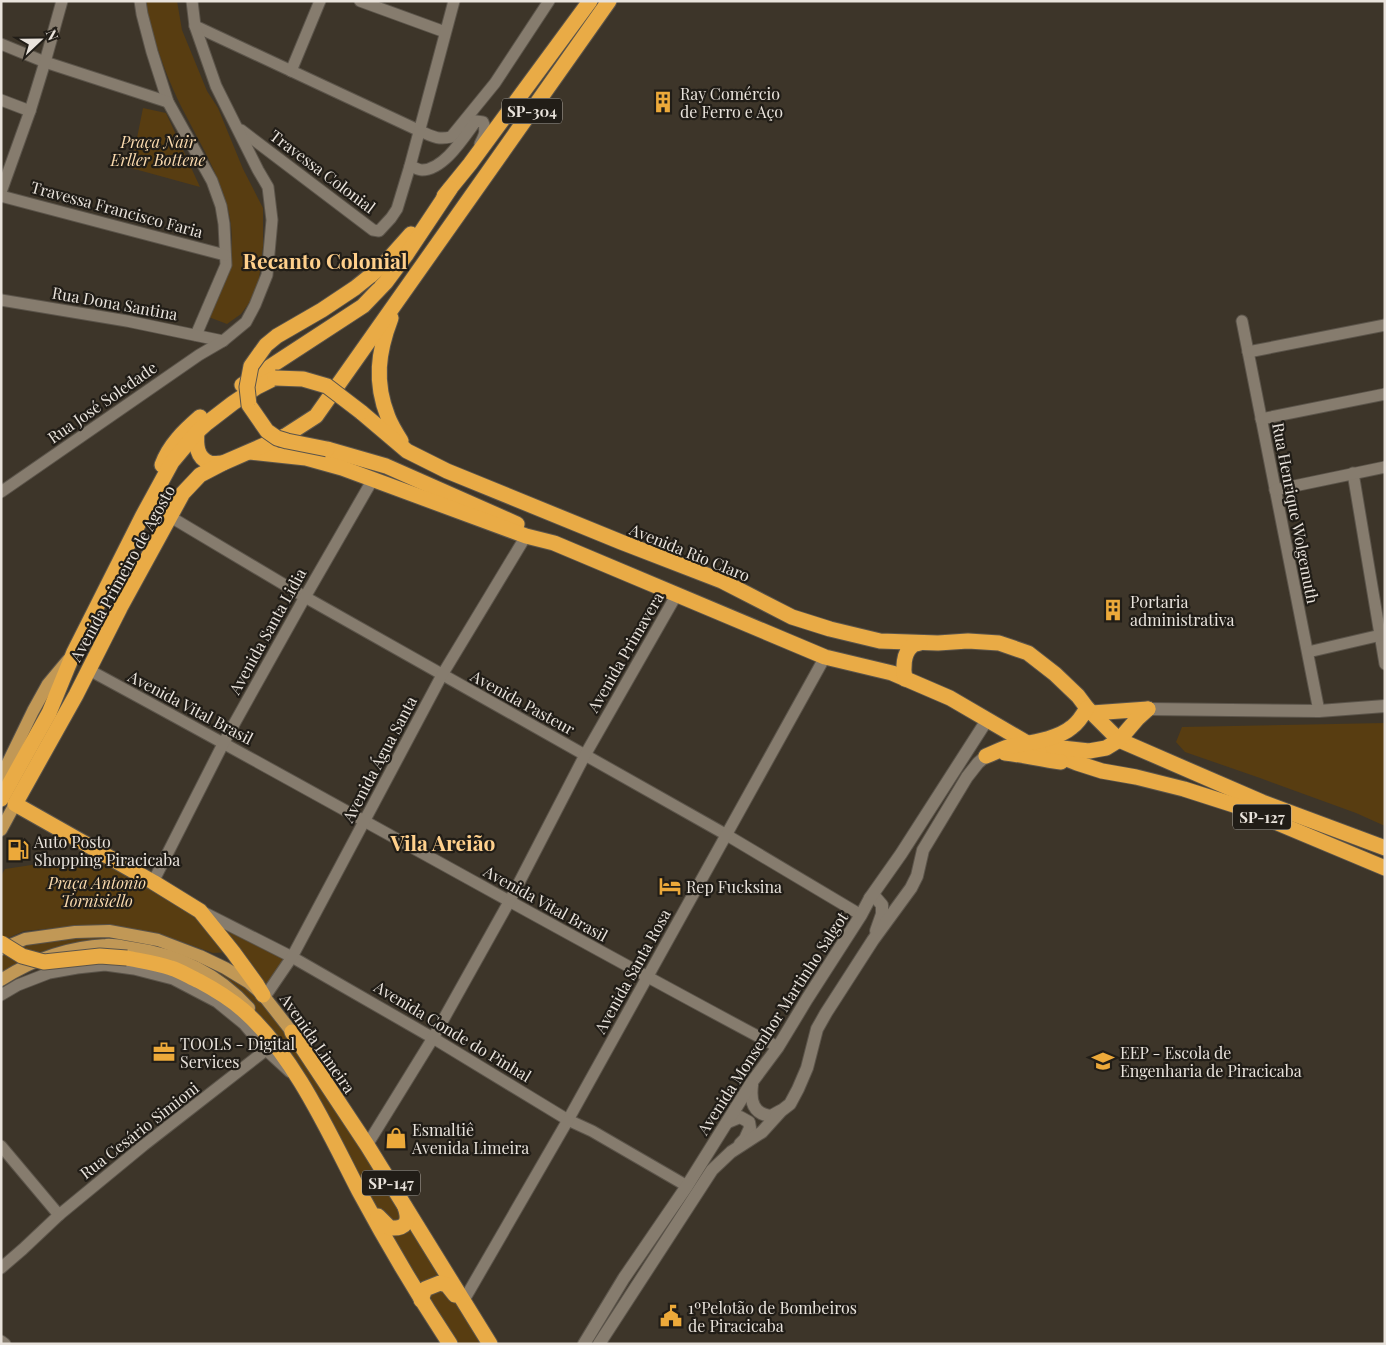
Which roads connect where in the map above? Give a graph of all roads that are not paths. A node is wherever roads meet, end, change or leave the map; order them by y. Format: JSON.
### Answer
{"nodes":[{"id":1,"x":62,"y":1,"type":"edge"},
{"id":2,"x":140,"y":1,"type":"edge"},
{"id":3,"x":192,"y":1,"type":"edge"},
{"id":4,"x":320,"y":1,"type":"edge"},
{"id":5,"x":360,"y":1,"type":"edge"},
{"id":6,"x":454,"y":1,"type":"edge"},
{"id":7,"x":549,"y":1,"type":"edge"},
{"id":8,"x":590,"y":1,"type":"edge"},
{"id":9,"x":607,"y":5,"type":"edge"},
{"id":10,"x":195,"y":26,"type":"junction"},
{"id":11,"x":445,"y":32,"type":"junction"},
{"id":12,"x":1,"y":44,"type":"edge"},
{"id":13,"x":45,"y":62,"type":"junction"},
{"id":14,"x":291,"y":71,"type":"junction"},
{"id":15,"x":495,"y":83,"type":"junction"},
{"id":16,"x":1,"y":100,"type":"edge"},
{"id":17,"x":168,"y":102,"type":"junction"},
{"id":18,"x":30,"y":110,"type":"junction"},
{"id":19,"x":480,"y":122,"type":"junction"},
{"id":20,"x":237,"y":127,"type":"junction"},
{"id":21,"x":420,"y":131,"type":"junction"},
{"id":22,"x":442,"y":139,"type":"junction"},
{"id":23,"x":448,"y":157,"type":"junction"},
{"id":24,"x":470,"y":164,"type":"junction"},
{"id":25,"x":410,"y":166,"type":"junction"},
{"id":26,"x":450,"y":189,"type":"junction"},
{"id":27,"x":1,"y":194,"type":"edge"},
{"id":28,"x":225,"y":255,"type":"junction"},
{"id":29,"x":400,"y":296,"type":"junction"},
{"id":30,"x":1,"y":300,"type":"edge"},
{"id":31,"x":1242,"y":321,"type":"dead end"},
{"id":32,"x":1385,"y":325,"type":"edge"},
{"id":33,"x":196,"y":335,"type":"junction"},
{"id":34,"x":223,"y":341,"type":"junction"},
{"id":35,"x":1248,"y":352,"type":"junction"},
{"id":36,"x":275,"y":378,"type":"joint"},
{"id":37,"x":1385,"y":394,"type":"edge"},
{"id":38,"x":1261,"y":419,"type":"junction"},
{"id":39,"x":197,"y":432,"type":"junction"},
{"id":40,"x":407,"y":451,"type":"junction"},
{"id":41,"x":248,"y":452,"type":"junction"},
{"id":42,"x":223,"y":463,"type":"junction"},
{"id":43,"x":1385,"y":466,"type":"edge"},
{"id":44,"x":1352,"y":474,"type":"junction"},
{"id":45,"x":373,"y":479,"type":"junction"},
{"id":46,"x":1275,"y":490,"type":"junction"},
{"id":47,"x":1,"y":492,"type":"edge"},
{"id":48,"x":170,"y":516,"type":"junction"},
{"id":49,"x":142,"y":517,"type":"junction"},
{"id":50,"x":526,"y":536,"type":"junction"},
{"id":51,"x":554,"y":543,"type":"junction"},
{"id":52,"x":677,"y":594,"type":"junction"},
{"id":53,"x":304,"y":597,"type":"junction"},
{"id":54,"x":1382,"y":635,"type":"edge"},
{"id":55,"x":920,"y":643,"type":"junction"},
{"id":56,"x":74,"y":652,"type":"junction"},
{"id":57,"x":1308,"y":652,"type":"junction"},
{"id":58,"x":825,"y":656,"type":"junction"},
{"id":59,"x":1385,"y":664,"type":"edge"},
{"id":60,"x":89,"y":670,"type":"junction"},
{"id":61,"x":442,"y":675,"type":"junction"},
{"id":62,"x":905,"y":679,"type":"junction"},
{"id":63,"x":1385,"y":706,"type":"edge"},
{"id":64,"x":1148,"y":709,"type":"junction"},
{"id":65,"x":1089,"y":711,"type":"junction"},
{"id":66,"x":1319,"y":711,"type":"junction"},
{"id":67,"x":987,"y":720,"type":"junction"},
{"id":68,"x":1119,"y":740,"type":"junction"},
{"id":69,"x":224,"y":742,"type":"junction"},
{"id":70,"x":1029,"y":744,"type":"junction"},
{"id":71,"x":1144,"y":752,"type":"junction"},
{"id":72,"x":585,"y":755,"type":"junction"},
{"id":73,"x":986,"y":756,"type":"junction"},
{"id":74,"x":1077,"y":763,"type":"junction"},
{"id":75,"x":1,"y":777,"type":"edge"},
{"id":76,"x":8,"y":802,"type":"edge"},
{"id":77,"x":365,"y":822,"type":"junction"},
{"id":78,"x":1,"y":830,"type":"edge"},
{"id":79,"x":725,"y":834,"type":"junction"},
{"id":80,"x":1385,"y":848,"type":"edge"},
{"id":81,"x":1385,"y":868,"type":"edge"},
{"id":82,"x":153,"y":882,"type":"junction"},
{"id":83,"x":870,"y":898,"type":"junction"},
{"id":84,"x":509,"y":902,"type":"junction"},
{"id":85,"x":200,"y":911,"type":"junction"},
{"id":86,"x":862,"y":915,"type":"junction"},
{"id":87,"x":873,"y":940,"type":"junction"},
{"id":88,"x":1,"y":943,"type":"edge"},
{"id":89,"x":1,"y":949,"type":"edge"},
{"id":90,"x":292,"y":957,"type":"junction"},
{"id":91,"x":647,"y":978,"type":"junction"},
{"id":92,"x":1,"y":980,"type":"edge"},
{"id":93,"x":1,"y":995,"type":"edge"},
{"id":94,"x":263,"y":997,"type":"junction"},
{"id":95,"x":292,"y":1032,"type":"joint"},
{"id":96,"x":433,"y":1038,"type":"junction"},
{"id":97,"x":271,"y":1047,"type":"junction"},
{"id":98,"x":778,"y":1047,"type":"junction"},
{"id":99,"x":752,"y":1082,"type":"junction"},
{"id":100,"x":781,"y":1111,"type":"junction"},
{"id":101,"x":568,"y":1120,"type":"junction"},
{"id":102,"x":728,"y":1122,"type":"junction"},
{"id":103,"x":367,"y":1145,"type":"junction"},
{"id":104,"x":2,"y":1147,"type":"edge"},
{"id":105,"x":732,"y":1152,"type":"junction"},
{"id":106,"x":687,"y":1186,"type":"junction"},
{"id":107,"x":359,"y":1191,"type":"junction"},
{"id":108,"x":405,"y":1206,"type":"junction"},
{"id":109,"x":59,"y":1215,"type":"junction"},
{"id":110,"x":1,"y":1268,"type":"edge"},
{"id":111,"x":624,"y":1278,"type":"junction"},
{"id":112,"x":637,"y":1286,"type":"junction"},
{"id":113,"x":421,"y":1300,"type":"junction"},
{"id":114,"x":464,"y":1300,"type":"junction"},
{"id":115,"x":1,"y":1340,"type":"edge"},
{"id":116,"x":487,"y":1340,"type":"edge"},
{"id":117,"x":5,"y":1344,"type":"edge"},
{"id":118,"x":450,"y":1344,"type":"edge"},
{"id":119,"x":584,"y":1344,"type":"edge"},
{"id":120,"x":599,"y":1344,"type":"edge"}],
"edges":[{"from":1,"to":13,"type":"street"},
{"from":2,"to":17,"type":"street"},
{"from":3,"to":10,"type":"street","name":"Rua José Soledade"},
{"from":4,"to":14,"type":"street"},
{"from":5,"to":11,"type":"street"},
{"from":6,"to":11,"type":"street"},
{"from":7,"to":15,"type":"street"},
{"from":8,"to":24,"type":"highway","number":"SP-304"},
{"from":9,"to":29,"type":"highway","name":"Avenida Primeiro de Agosto","number":"SP-304"},
{"from":10,"to":14,"type":"street"},
{"from":10,"to":20,"type":"street","name":"Rua José Soledade"},
{"from":11,"to":21,"type":"street"},
{"from":12,"to":13,"type":"street"},
{"from":13,"to":17,"type":"street"},
{"from":13,"to":18,"type":"street"},
{"from":14,"to":21,"type":"street"},
{"from":15,"to":19,"type":"street"},
{"from":15,"to":22,"type":"street"},
{"from":16,"to":18,"type":"street"},
{"from":17,"to":28,"type":"street"},
{"from":18,"to":27,"type":"street"},
{"from":19,"to":23,"type":"street"},
{"from":19,"to":24,"type":"street"},
{"from":20,"to":25,"type":"street","name":"Travessa Colonial"},
{"from":20,"to":34,"type":"street","name":"Rua José Soledade"},
{"from":21,"to":22,"type":"street"},
{"from":21,"to":25,"type":"street"},
{"from":22,"to":23,"type":"street"},
{"from":23,"to":25,"type":"street"},
{"from":24,"to":26,"type":"highway","number":"SP-304"},
{"from":26,"to":49,"type":"highway","name":"Avenida Primeiro de Agosto"},
{"from":26,"to":51,"type":"highway","bridge":true},
{"from":27,"to":28,"type":"street","name":"Travessa Francisco Faria"},
{"from":28,"to":33,"type":"street"},
{"from":29,"to":40,"type":"highway"},
{"from":29,"to":41,"type":"highway","name":"Avenida Primeiro de Agosto"},
{"from":30,"to":33,"type":"street","name":"Rua Dona Santina"},
{"from":31,"to":35,"type":"street","name":"Rua Henrique Wolgemuth"},
{"from":32,"to":35,"type":"street"},
{"from":33,"to":34,"type":"street","name":"Rua Dona Santina"},
{"from":34,"to":47,"type":"street","name":"Rua José Soledade"},
{"from":35,"to":38,"type":"street","name":"Rua Henrique Wolgemuth"},
{"from":36,"to":39,"type":"highway","name":"Avenida Primeiro de Agosto"},
{"from":36,"to":40,"type":"highway","name":"Avenida Rio Claro","bridge":true},
{"from":37,"to":38,"type":"street"},
{"from":38,"to":46,"type":"street","name":"Rua Henrique Wolgemuth"},
{"from":39,"to":42,"type":"highway"},
{"from":39,"to":49,"type":"highway","name":"Avenida Primeiro de Agosto"},
{"from":40,"to":55,"type":"highway","name":"Avenida Rio Claro"},
{"from":41,"to":42,"type":"highway","name":"Avenida Primeiro de Agosto"},
{"from":41,"to":45,"type":"highway"},
{"from":42,"to":48,"type":"highway","name":"Avenida Primeiro de Agosto"},
{"from":43,"to":44,"type":"street"},
{"from":44,"to":46,"type":"street"},
{"from":44,"to":54,"type":"street"},
{"from":45,"to":50,"type":"highway"},
{"from":45,"to":53,"type":"street","name":"Avenida Santa Lidia"},
{"from":46,"to":57,"type":"street","name":"Rua Henrique Wolgemuth"},
{"from":48,"to":53,"type":"street","name":"Avenida Pasteur"},
{"from":48,"to":60,"type":"highway","name":"Avenida Primeiro de Agosto"},
{"from":49,"to":56,"type":"highway","name":"Avenida Primeiro de Agosto"},
{"from":50,"to":51,"type":"highway"},
{"from":50,"to":61,"type":"street","name":"Avenida Água Santa"},
{"from":51,"to":52,"type":"highway"},
{"from":52,"to":58,"type":"highway"},
{"from":52,"to":72,"type":"street","name":"Avenida Primavera"},
{"from":53,"to":61,"type":"street","name":"Avenida Pasteur"},
{"from":53,"to":69,"type":"street","name":"Avenida Santa Lidia"},
{"from":54,"to":57,"type":"street"},
{"from":54,"to":59,"type":"street"},
{"from":55,"to":62,"type":"highway"},
{"from":55,"to":65,"type":"highway","name":"Avenida Rio Claro","number":"SP-127"},
{"from":56,"to":75,"type":"main road","name":"Avenida Primeiro de Agosto"},
{"from":56,"to":76,"type":"highway"},
{"from":57,"to":66,"type":"street","name":"Rua Henrique Wolgemuth"},
{"from":58,"to":62,"type":"highway"},
{"from":58,"to":79,"type":"street","name":"Avenida Santa Rosa"},
{"from":60,"to":69,"type":"street","name":"Avenida Vital Brasil"},
{"from":60,"to":76,"type":"highway","name":"Avenida Primeiro de Agosto"},
{"from":61,"to":72,"type":"street","name":"Avenida Pasteur"},
{"from":61,"to":77,"type":"street","name":"Avenida Água Santa"},
{"from":62,"to":67,"type":"highway","number":"SP-127"},
{"from":63,"to":66,"type":"main road"},
{"from":64,"to":65,"type":"highway"},
{"from":64,"to":66,"type":"main road"},
{"from":64,"to":68,"type":"highway"},
{"from":64,"to":71,"type":"highway"},
{"from":65,"to":68,"type":"highway","name":"Avenida Rio Claro","number":"SP-127"},
{"from":65,"to":70,"type":"highway"},
{"from":67,"to":70,"type":"highway","number":"SP-127"},
{"from":67,"to":83,"type":"main road","name":"Avenida Monsenhor Martinho Salgot"},
{"from":68,"to":70,"type":"highway"},
{"from":68,"to":71,"type":"highway","number":"SP-127"},
{"from":69,"to":77,"type":"street","name":"Avenida Vital Brasil"},
{"from":69,"to":82,"type":"street","name":"Avenida Santa Lidia"},
{"from":70,"to":73,"type":"highway"},
{"from":70,"to":74,"type":"highway","number":"SP-127"},
{"from":71,"to":80,"type":"highway","number":"SP-127"},
{"from":72,"to":79,"type":"street","name":"Avenida Pasteur"},
{"from":72,"to":84,"type":"street","name":"Avenida Primavera"},
{"from":73,"to":74,"type":"highway"},
{"from":73,"to":87,"type":"main road"},
{"from":74,"to":81,"type":"highway","number":"SP-127"},
{"from":76,"to":78,"type":"main road","name":"Avenida Primeiro de Agosto"},
{"from":76,"to":82,"type":"highway","name":"Avenida Conde do Pinhal"},
{"from":77,"to":84,"type":"street","name":"Avenida Vital Brasil"},
{"from":77,"to":90,"type":"street","name":"Avenida Água Santa"},
{"from":79,"to":86,"type":"street","name":"Avenida Pasteur"},
{"from":79,"to":91,"type":"street","name":"Avenida Santa Rosa"},
{"from":82,"to":85,"type":"highway","name":"Avenida Conde do Pinhal"},
{"from":83,"to":86,"type":"main road","name":"Avenida Monsenhor Martinho Salgot"},
{"from":83,"to":87,"type":"main road"},
{"from":84,"to":91,"type":"street","name":"Avenida Vital Brasil"},
{"from":84,"to":96,"type":"street","name":"Avenida Primavera"},
{"from":85,"to":90,"type":"street","name":"Avenida Conde do Pinhal"},
{"from":85,"to":94,"type":"highway","name":"Avenida Conde do Pinhal"},
{"from":86,"to":98,"type":"main road","name":"Avenida Monsenhor Martinho Salgot"},
{"from":87,"to":100,"type":"main road"},
{"from":88,"to":97,"type":"highway","bridge":true},
{"from":89,"to":94,"type":"main road","name":"Avenida Limeira","number":"SP-147"},
{"from":90,"to":94,"type":"street","name":"Avenida Água Santa"},
{"from":90,"to":96,"type":"street","name":"Avenida Conde do Pinhal"},
{"from":91,"to":98,"type":"street","name":"Avenida Vital Brasil"},
{"from":91,"to":101,"type":"street","name":"Avenida Santa Rosa"},
{"from":92,"to":97,"type":"main road","number":"SP-147"},
{"from":93,"to":97,"type":"street"},
{"from":94,"to":95,"type":"main road","name":"Avenida Limeira","number":"SP-147"},
{"from":95,"to":103,"type":"highway","name":"Avenida Limeira","number":"SP-147"},
{"from":96,"to":101,"type":"street","name":"Avenida Conde do Pinhal"},
{"from":96,"to":103,"type":"street","name":"Avenida Primavera"},
{"from":97,"to":107,"type":"highway","number":"SP-147"},
{"from":97,"to":109,"type":"street","name":"Rua Cesário Simioni"},
{"from":98,"to":99,"type":"main road","name":"Avenida Monsenhor Martinho Salgot"},
{"from":99,"to":100,"type":"main road"},
{"from":99,"to":102,"type":"main road","name":"Avenida Monsenhor Martinho Salgot"},
{"from":100,"to":105,"type":"main road"},
{"from":101,"to":106,"type":"street","name":"Avenida Conde do Pinhal"},
{"from":101,"to":114,"type":"street","name":"Avenida Santa Rosa"},
{"from":102,"to":105,"type":"main road"},
{"from":102,"to":106,"type":"main road","name":"Avenida Monsenhor Martinho Salgot"},
{"from":103,"to":108,"type":"highway","name":"Avenida Limeira","number":"SP-147"},
{"from":104,"to":109,"type":"street"},
{"from":105,"to":112,"type":"main road"},
{"from":106,"to":111,"type":"main road","name":"Avenida Monsenhor Martinho Salgot"},
{"from":107,"to":108,"type":"highway"},
{"from":107,"to":113,"type":"highway","number":"SP-147"},
{"from":108,"to":114,"type":"highway","name":"Avenida Limeira","number":"SP-147"},
{"from":109,"to":110,"type":"street","name":"Rua Cesário Simioni"},
{"from":111,"to":112,"type":"main road"},
{"from":111,"to":119,"type":"main road","name":"Avenida Monsenhor Martinho Salgot"},
{"from":112,"to":120,"type":"main road"},
{"from":113,"to":116,"type":"highway"},
{"from":113,"to":118,"type":"highway","number":"SP-147"},
{"from":114,"to":116,"type":"highway","name":"Avenida Limeira","number":"SP-147"},
{"from":115,"to":117,"type":"street"}]}
